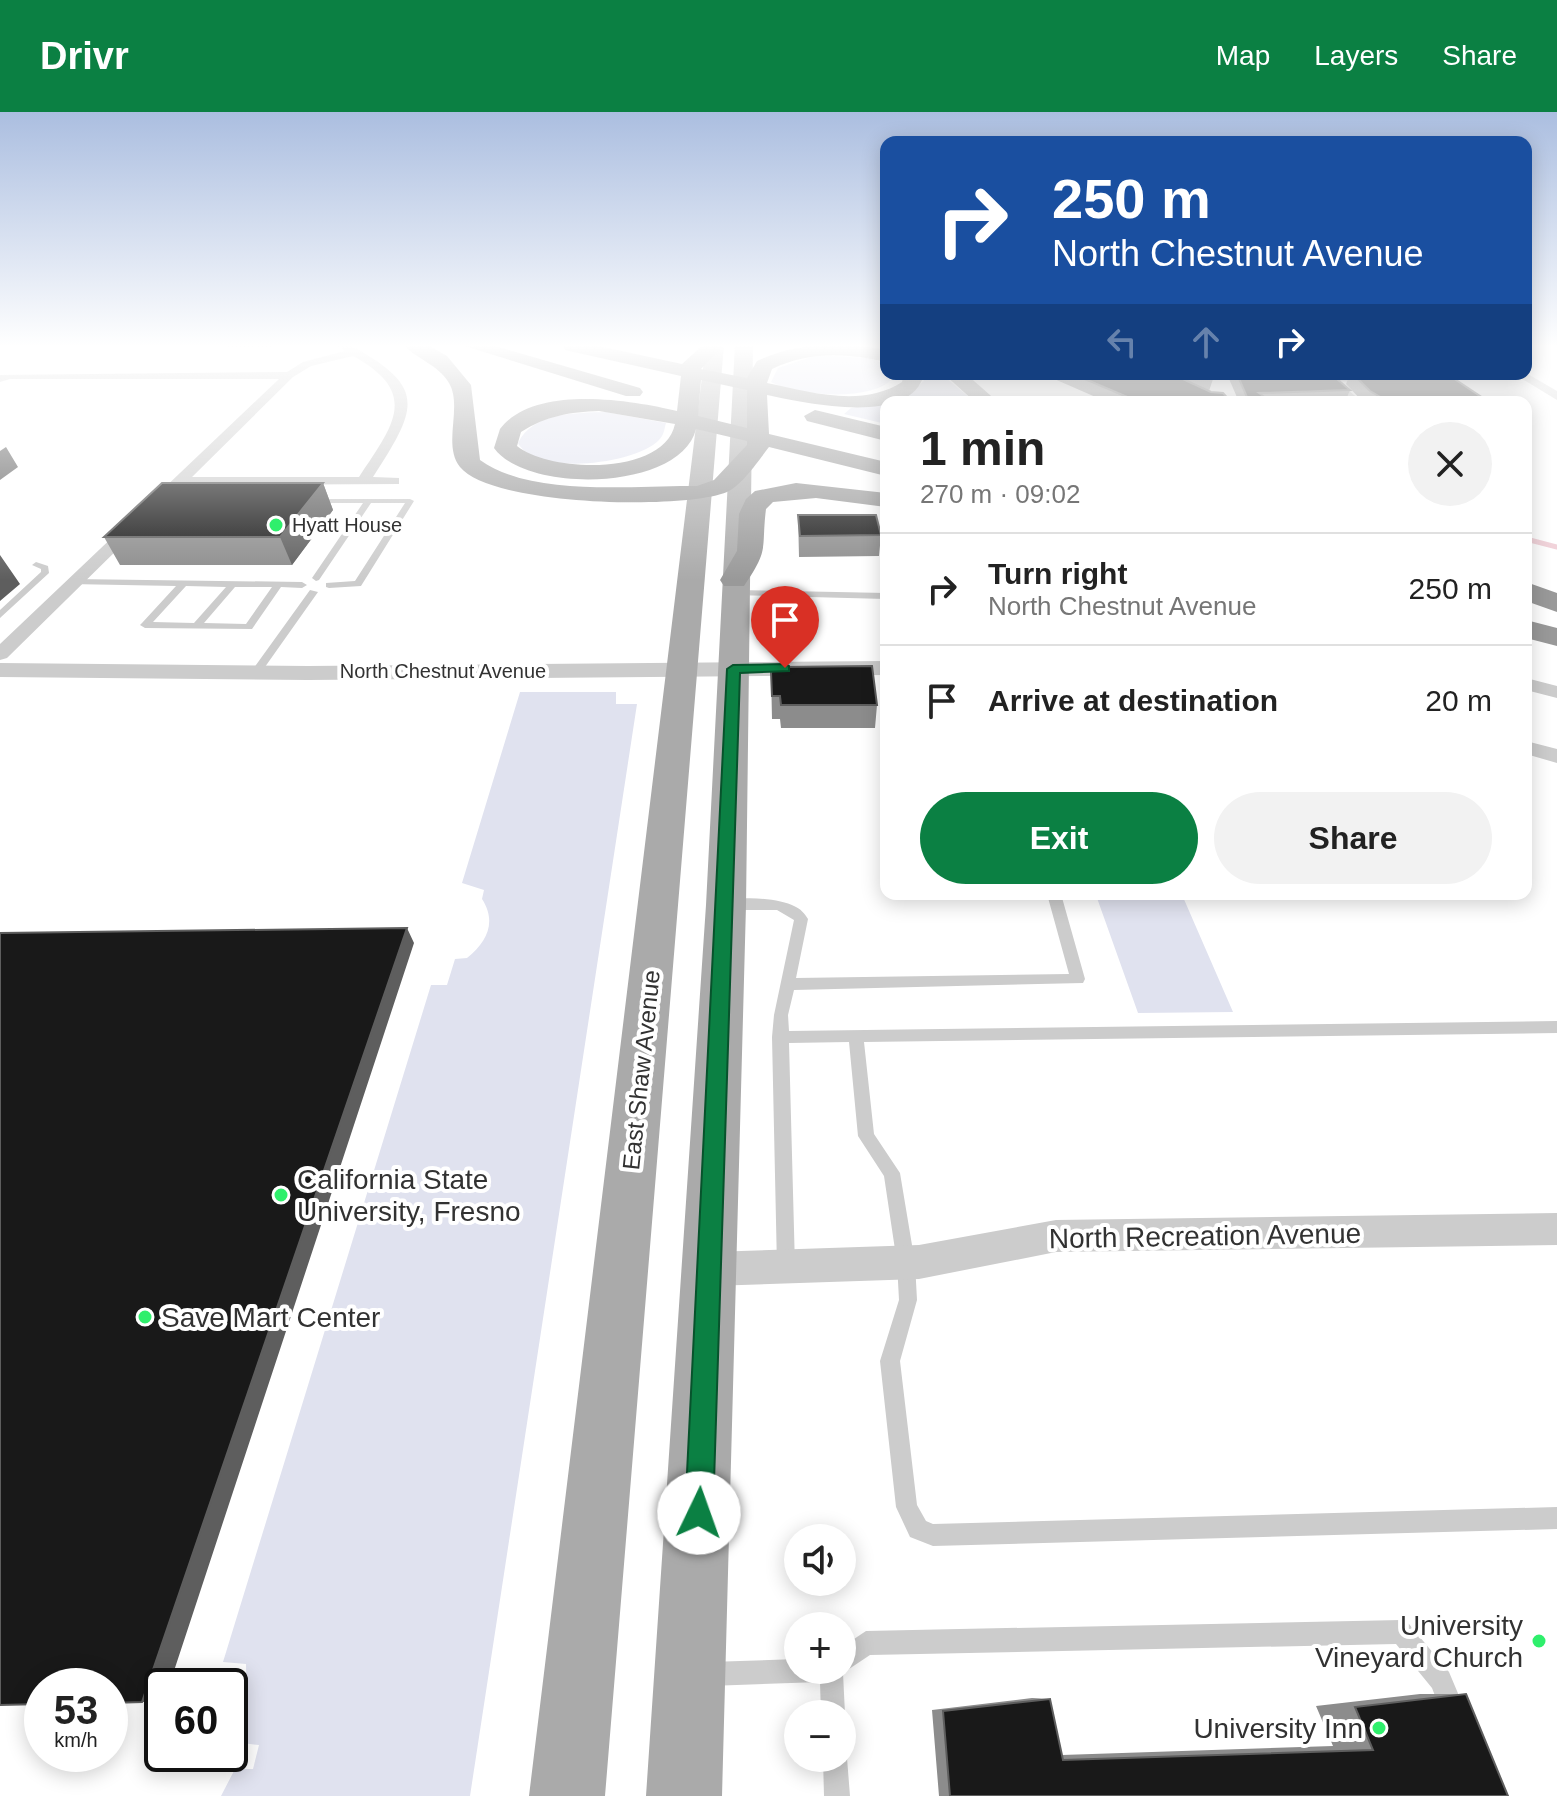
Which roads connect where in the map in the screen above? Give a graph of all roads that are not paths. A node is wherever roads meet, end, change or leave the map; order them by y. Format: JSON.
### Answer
{"nodes":[{"id":1,"x":241,"y":423,"type":"edge"},
{"id":2,"x":401,"y":423,"type":"edge"},
{"id":3,"x":463,"y":423,"type":"edge"},
{"id":4,"x":522,"y":423,"type":"edge"},
{"id":5,"x":684,"y":423,"type":"edge"},
{"id":6,"x":707,"y":423,"type":"edge"},
{"id":7,"x":722,"y":423,"type":"edge"},
{"id":8,"x":740,"y":423,"type":"edge"},
{"id":9,"x":758,"y":423,"type":"edge"},
{"id":10,"x":852,"y":423,"type":"edge"},
{"id":11,"x":880,"y":432,"type":"edge"},
{"id":12,"x":792,"y":440,"type":"junction"},
{"id":13,"x":880,"y":459,"type":"edge"},
{"id":14,"x":880,"y":467,"type":"edge"},
{"id":15,"x":738,"y":471,"type":"junction"},
{"id":16,"x":178,"y":481,"type":"junction"},
{"id":17,"x":363,"y":481,"type":"junction"},
{"id":18,"x":394,"y":481,"type":"dead end"},
{"id":19,"x":699,"y":493,"type":"junction"},
{"id":20,"x":880,"y":499,"type":"edge"},
{"id":21,"x":294,"y":501,"type":"edge"},
{"id":22,"x":369,"y":501,"type":"junction"},
{"id":23,"x":36,"y":565,"type":"dead end"},
{"id":24,"x":316,"y":578,"type":"junction"},
{"id":25,"x":243,"y":579,"type":"dead end"},
{"id":26,"x":73,"y":582,"type":"junction"},
{"id":27,"x":185,"y":582,"type":"junction"},
{"id":28,"x":230,"y":583,"type":"junction"},
{"id":29,"x":271,"y":583,"type":"junction"},
{"id":30,"x":302,"y":585,"type":"junction"},
{"id":31,"x":329,"y":585,"type":"junction"},
{"id":32,"x":734,"y":586,"type":"junction"},
{"id":33,"x":313,"y":592,"type":"junction"},
{"id":34,"x":1532,"y":595,"type":"edge"},
{"id":35,"x":880,"y":596,"type":"edge"},
{"id":36,"x":1557,"y":603,"type":"edge"},
{"id":37,"x":47,"y":607,"type":"junction"},
{"id":38,"x":0,"y":615,"type":"edge"},
{"id":39,"x":197,"y":626,"type":"junction"},
{"id":40,"x":1532,"y":631,"type":"edge"},
{"id":41,"x":0,"y":635,"type":"edge"},
{"id":42,"x":1557,"y":637,"type":"edge"},
{"id":43,"x":0,"y":654,"type":"edge"},
{"id":44,"x":1532,"y":658,"type":"edge"},
{"id":45,"x":1557,"y":664,"type":"edge"},
{"id":46,"x":880,"y":668,"type":"edge"},
{"id":47,"x":733,"y":669,"type":"junction"},
{"id":48,"x":0,"y":670,"type":"edge"},
{"id":49,"x":680,"y":670,"type":"junction"},
{"id":50,"x":256,"y":672,"type":"junction"},
{"id":51,"x":1532,"y":686,"type":"edge"},
{"id":52,"x":1557,"y":692,"type":"edge"},
{"id":53,"x":1532,"y":749,"type":"edge"},
{"id":54,"x":1557,"y":756,"type":"edge"},
{"id":55,"x":1056,"y":900,"type":"edge"},
{"id":56,"x":726,"y":905,"type":"junction"},
{"id":57,"x":789,"y":984,"type":"junction"},
{"id":58,"x":1557,"y":1027,"type":"edge"},
{"id":59,"x":780,"y":1037,"type":"junction"},
{"id":60,"x":856,"y":1037,"type":"junction"},
{"id":61,"x":1557,"y":1229,"type":"edge"},
{"id":62,"x":906,"y":1263,"type":"junction"},
{"id":63,"x":786,"y":1267,"type":"junction"},
{"id":64,"x":711,"y":1269,"type":"junction"},
{"id":65,"x":1557,"y":1518,"type":"edge"},
{"id":66,"x":856,"y":1651,"type":"edge"},
{"id":67,"x":784,"y":1670,"type":"edge"},
{"id":68,"x":691,"y":1675,"type":"junction"},
{"id":69,"x":1464,"y":1738,"type":"edge"},
{"id":70,"x":836,"y":1772,"type":"edge"},
{"id":71,"x":567,"y":1796,"type":"edge"},
{"id":72,"x":684,"y":1796,"type":"edge"},
{"id":73,"x":837,"y":1796,"type":"edge"}],
"edges":[{"from":1,"to":16,"type":"street"},
{"from":2,"to":17,"type":"street"},
{"from":3,"to":19,"type":"highway"},
{"from":4,"to":5,"type":"highway"},
{"from":6,"to":19,"type":"main road","name":"East Shaw Avenue"},
{"from":7,"to":12,"type":"highway"},
{"from":8,"to":15,"type":"main road"},
{"from":9,"to":15,"type":"highway"},
{"from":10,"to":11,"type":"highway"},
{"from":12,"to":13,"type":"highway"},
{"from":12,"to":14,"type":"highway"},
{"from":15,"to":19,"type":"highway"},
{"from":15,"to":32,"type":"main road"},
{"from":16,"to":17,"type":"street"},
{"from":16,"to":26,"type":"street"},
{"from":17,"to":18,"type":"street"},
{"from":19,"to":49,"type":"main road","name":"East Shaw Avenue"},
{"from":20,"to":32,"type":"highway"},
{"from":21,"to":22,"type":"lane"},
{"from":22,"to":24,"type":"lane"},
{"from":22,"to":31,"type":"lane"},
{"from":23,"to":38,"type":"lane"},
{"from":24,"to":30,"type":"lane"},
{"from":24,"to":31,"type":"lane"},
{"from":25,"to":28,"type":"lane"},
{"from":26,"to":27,"type":"lane"},
{"from":26,"to":37,"type":"street"},
{"from":27,"to":28,"type":"lane"},
{"from":27,"to":39,"type":"lane"},
{"from":28,"to":29,"type":"lane"},
{"from":28,"to":39,"type":"lane"},
{"from":29,"to":30,"type":"lane"},
{"from":29,"to":39,"type":"lane"},
{"from":30,"to":33,"type":"lane"},
{"from":31,"to":33,"type":"lane"},
{"from":32,"to":35,"type":"lane"},
{"from":32,"to":47,"type":"main road"},
{"from":33,"to":50,"type":"lane"},
{"from":34,"to":36,"type":"highway"},
{"from":37,"to":41,"type":"street"},
{"from":37,"to":43,"type":"street"},
{"from":40,"to":42,"type":"highway"},
{"from":44,"to":45,"type":"highway"},
{"from":46,"to":47,"type":"street","name":"North Chestnut Avenue"},
{"from":47,"to":49,"type":"street","name":"North Chestnut Avenue"},
{"from":47,"to":56,"type":"main road"},
{"from":48,"to":50,"type":"street","name":"North Chestnut Avenue"},
{"from":49,"to":50,"type":"street","name":"North Chestnut Avenue"},
{"from":49,"to":71,"type":"main road","name":"East Shaw Avenue"},
{"from":51,"to":52,"type":"street"},
{"from":53,"to":54,"type":"street"},
{"from":55,"to":57,"type":"lane"},
{"from":56,"to":57,"type":"lane"},
{"from":56,"to":64,"type":"main road"},
{"from":57,"to":59,"type":"lane"},
{"from":58,"to":60,"type":"lane"},
{"from":59,"to":60,"type":"lane"},
{"from":59,"to":63,"type":"lane"},
{"from":60,"to":62,"type":"lane"},
{"from":61,"to":62,"type":"street","name":"North Recreation Avenue"},
{"from":62,"to":63,"type":"street","name":"North Recreation Avenue"},
{"from":62,"to":65,"type":"lane"},
{"from":63,"to":64,"type":"street","name":"North Recreation Avenue"},
{"from":64,"to":68,"type":"main road"},
{"from":66,"to":69,"type":"lane"},
{"from":67,"to":68,"type":"lane"},
{"from":68,"to":72,"type":"main road"},
{"from":70,"to":73,"type":"lane"}]}
